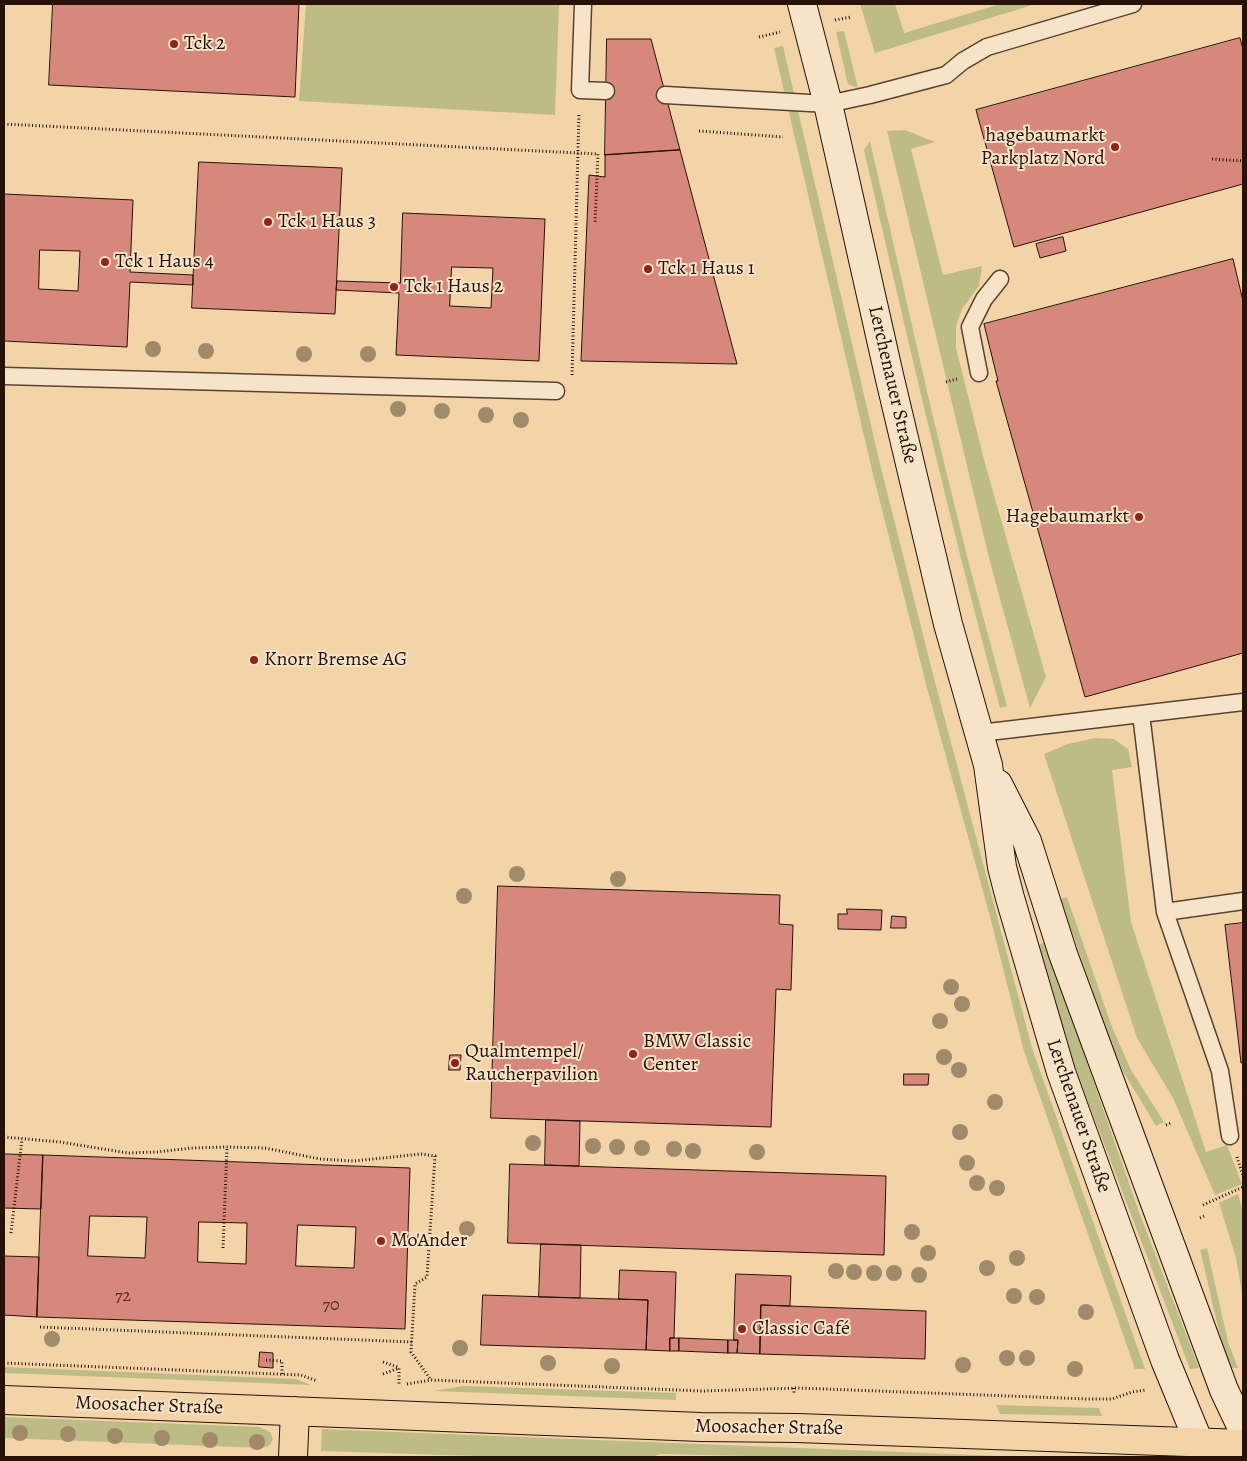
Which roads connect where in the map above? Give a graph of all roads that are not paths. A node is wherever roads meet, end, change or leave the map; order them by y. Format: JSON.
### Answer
{"nodes":[{"id":1,"x":582,"y":4,"type":"edge"},
{"id":2,"x":802,"y":4,"type":"edge"},
{"id":3,"x":1133,"y":4,"type":"edge"},
{"id":4,"x":606,"y":91,"type":"dead end"},
{"id":5,"x":665,"y":95,"type":"dead end"},
{"id":6,"x":828,"y":104,"type":"junction"},
{"id":7,"x":1000,"y":279,"type":"dead end"},
{"id":8,"x":979,"y":373,"type":"dead end"},
{"id":9,"x":4,"y":376,"type":"edge"},
{"id":10,"x":556,"y":391,"type":"road end"},
{"id":11,"x":1243,"y":702,"type":"edge"},
{"id":12,"x":1141,"y":714,"type":"junction"},
{"id":13,"x":980,"y":733,"type":"junction"},
{"id":14,"x":988,"y":765,"type":"junction"},
{"id":15,"x":1243,"y":901,"type":"edge"},
{"id":16,"x":1165,"y":912,"type":"junction"},
{"id":17,"x":1230,"y":1136,"type":"dead end"},
{"id":18,"x":4,"y":1400,"type":"edge"},
{"id":19,"x":295,"y":1411,"type":"junction"},
{"id":20,"x":1243,"y":1430,"type":"edge"},
{"id":21,"x":1243,"y":1444,"type":"edge"},
{"id":22,"x":1202,"y":1450,"type":"edge"},
{"id":23,"x":293,"y":1457,"type":"edge"}],
"edges":[{"from":1,"to":4,"type":"lane"},
{"from":2,"to":6,"type":"main road","name":"Lerchenauer Straße"},
{"from":3,"to":6,"type":"lane"},
{"from":5,"to":6,"type":"lane"},
{"from":6,"to":13,"type":"main road","name":"Lerchenauer Straße"},
{"from":7,"to":8,"type":"lane"},
{"from":9,"to":10,"type":"lane"},
{"from":11,"to":12,"type":"lane"},
{"from":12,"to":13,"type":"lane"},
{"from":12,"to":16,"type":"lane"},
{"from":13,"to":14,"type":"main road","name":"Lerchenauer Straße"},
{"from":14,"to":20,"type":"main road","name":"Lerchenauer Straße"},
{"from":14,"to":22,"type":"main road","name":"Lerchenauer Straße"},
{"from":15,"to":16,"type":"lane"},
{"from":16,"to":17,"type":"lane"},
{"from":18,"to":19,"type":"main road","name":"Moosacher Straße"},
{"from":19,"to":22,"type":"main road","name":"Moosacher Straße"},
{"from":19,"to":23,"type":"main road"},
{"from":21,"to":22,"type":"main road","name":"Moosacher Straße"}]}
